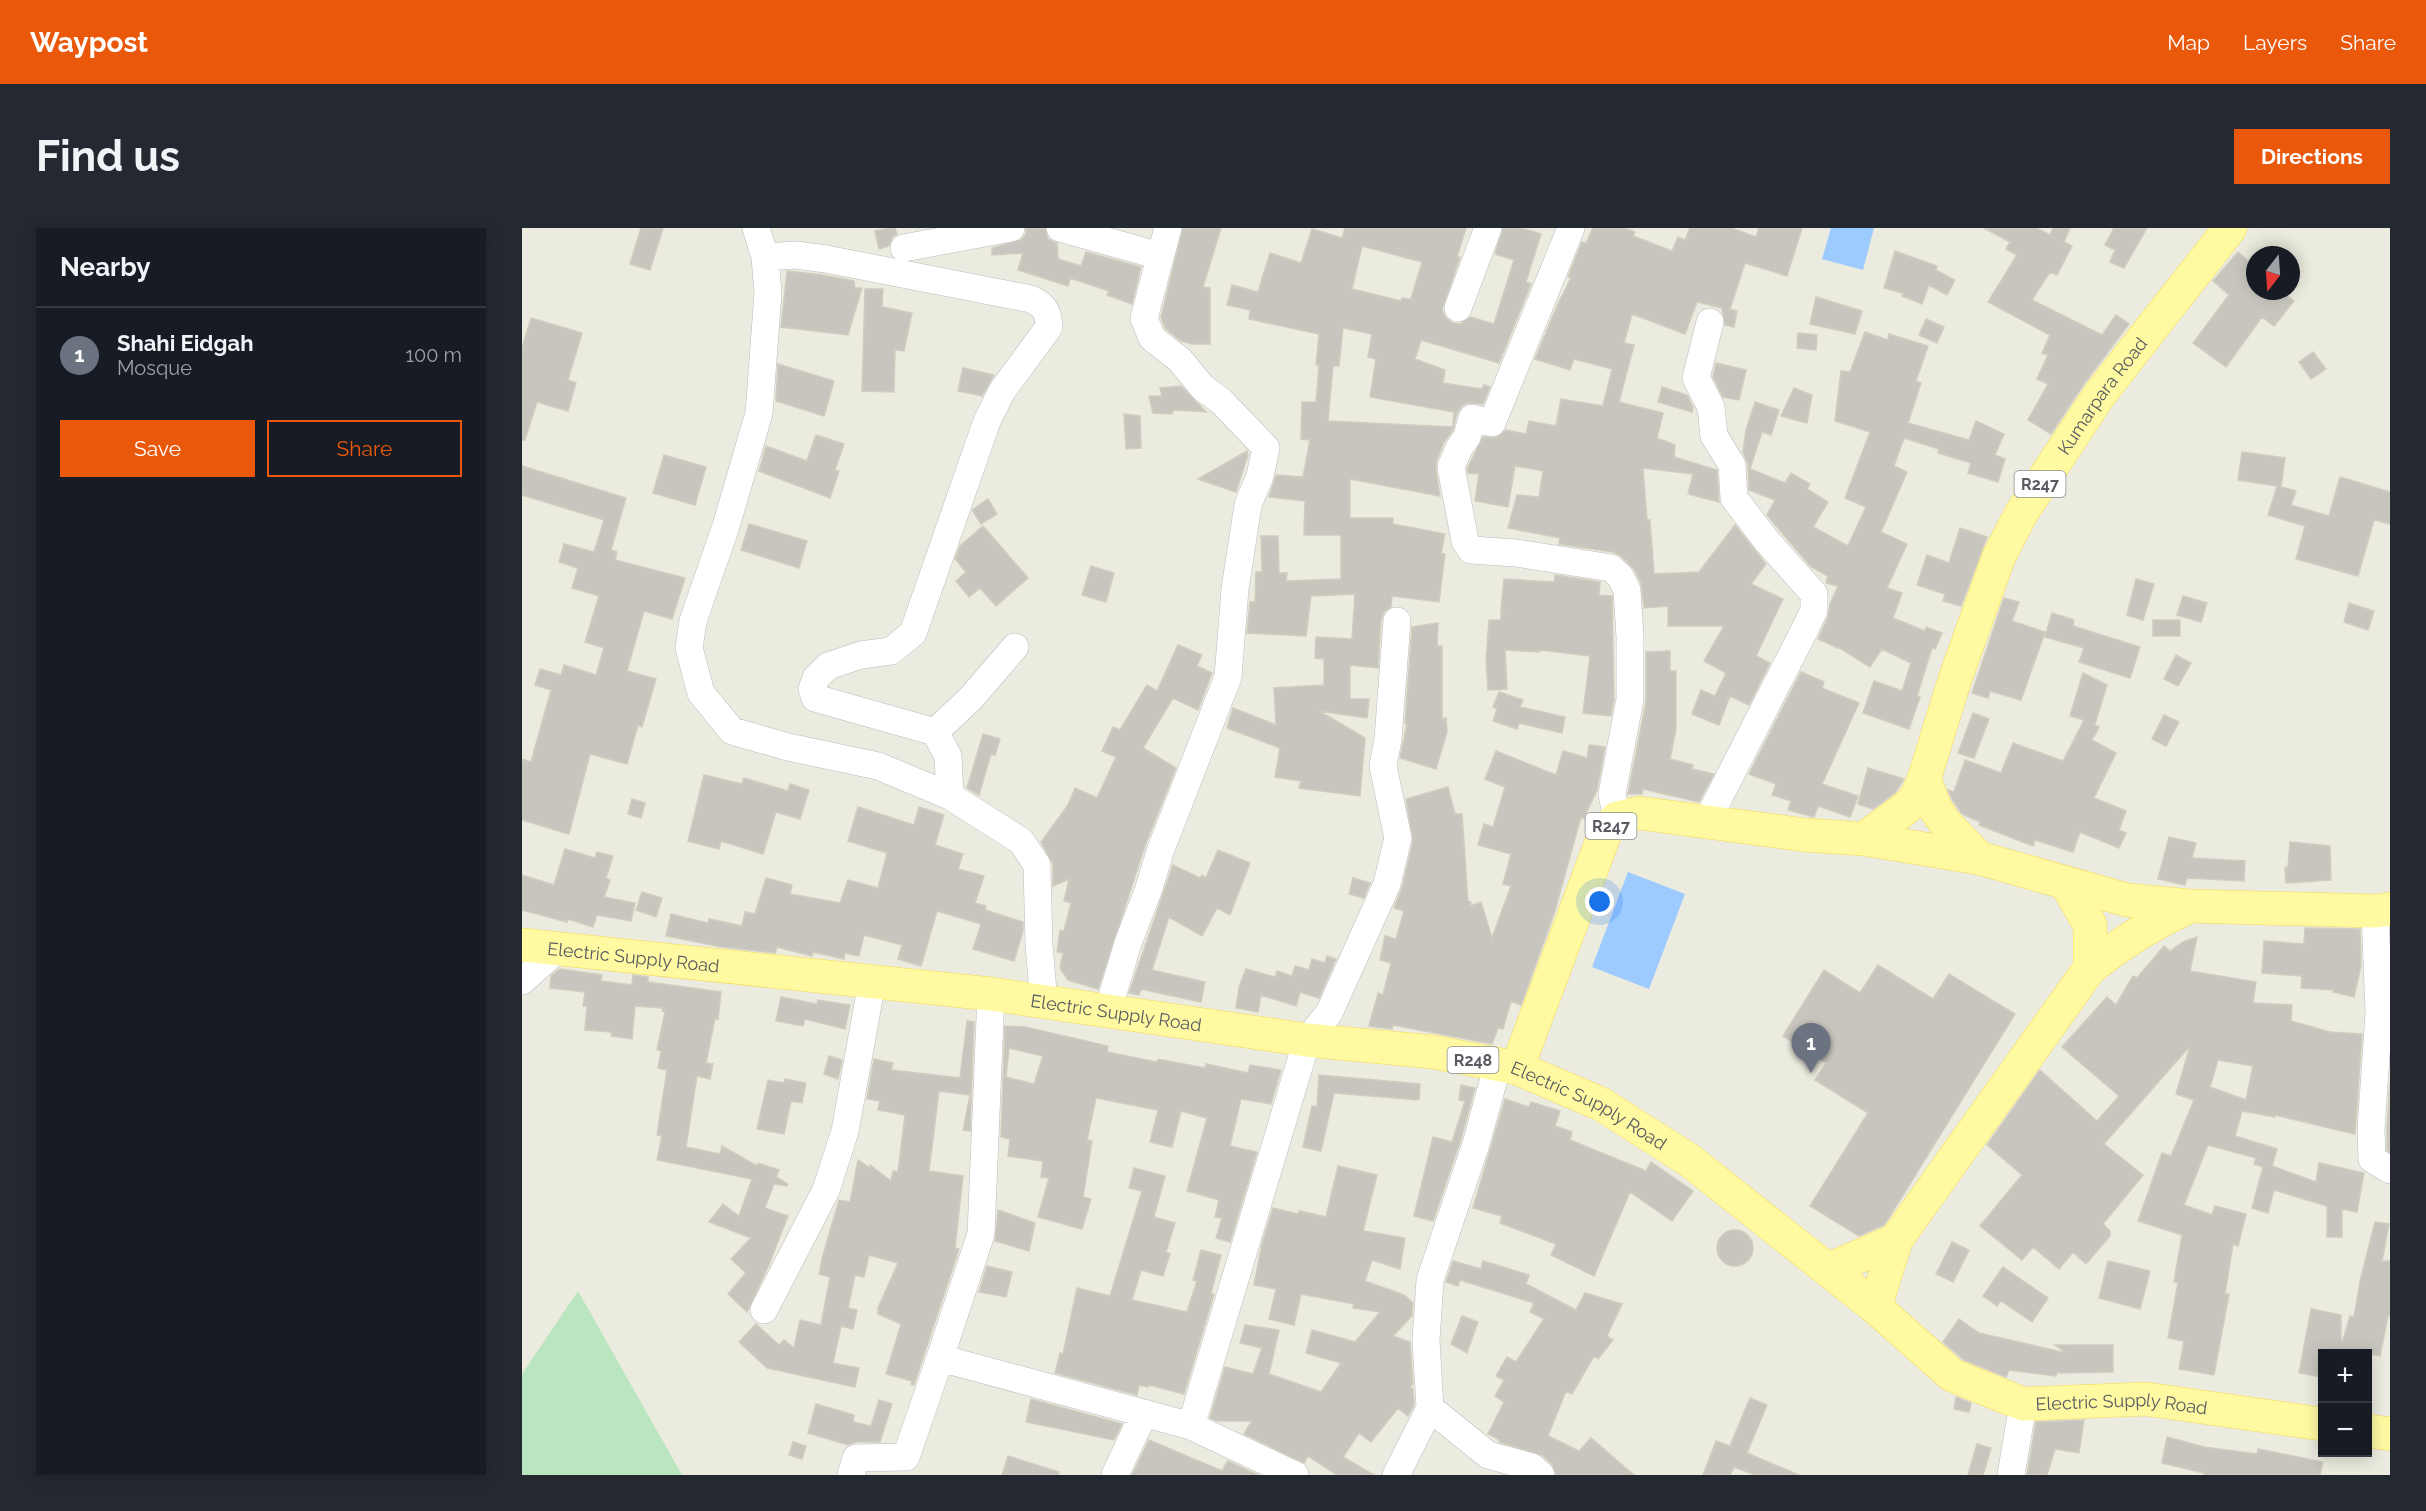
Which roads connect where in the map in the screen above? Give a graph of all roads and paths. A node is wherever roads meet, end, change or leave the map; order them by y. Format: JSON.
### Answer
{"nodes":[{"id":1,"x":756,"y":228,"type":"edge"},
{"id":2,"x":1011,"y":228,"type":"edge"},
{"id":3,"x":1060,"y":228,"type":"edge"},
{"id":4,"x":1168,"y":228,"type":"edge"},
{"id":5,"x":1488,"y":228,"type":"edge"},
{"id":6,"x":1571,"y":228,"type":"edge"},
{"id":7,"x":2230,"y":228,"type":"edge"},
{"id":8,"x":903,"y":238,"type":"edge"},
{"id":9,"x":1160,"y":256,"type":"junction"},
{"id":10,"x":765,"y":257,"type":"junction"},
{"id":11,"x":826,"y":259,"type":"junction"},
{"id":12,"x":1458,"y":308,"type":"dead end"},
{"id":13,"x":1710,"y":322,"type":"dead end"},
{"id":14,"x":1397,"y":621,"type":"dead end"},
{"id":15,"x":1015,"y":647,"type":"dead end"},
{"id":16,"x":936,"y":732,"type":"junction"},
{"id":17,"x":1924,"y":780,"type":"junction"},
{"id":18,"x":950,"y":796,"type":"junction"},
{"id":19,"x":1617,"y":818,"type":"junction"},
{"id":20,"x":1707,"y":821,"type":"junction"},
{"id":21,"x":1864,"y":839,"type":"junction"},
{"id":22,"x":1979,"y":858,"type":"junction"},
{"id":23,"x":2066,"y":883,"type":"junction"},
{"id":24,"x":2190,"y":906,"type":"junction"},
{"id":25,"x":2382,"y":910,"type":"edge"},
{"id":26,"x":522,"y":945,"type":"edge"},
{"id":27,"x":558,"y":949,"type":"junction"},
{"id":28,"x":2090,"y":968,"type":"junction"},
{"id":29,"x":522,"y":981,"type":"edge"},
{"id":30,"x":872,"y":982,"type":"junction"},
{"id":31,"x":992,"y":994,"type":"junction"},
{"id":32,"x":1044,"y":1003,"type":"junction"},
{"id":33,"x":1107,"y":1013,"type":"junction"},
{"id":34,"x":2383,"y":1032,"type":"edge"},
{"id":35,"x":1307,"y":1040,"type":"junction"},
{"id":36,"x":1507,"y":1066,"type":"junction"},
{"id":37,"x":2390,"y":1170,"type":"edge"},
{"id":38,"x":1896,"y":1240,"type":"junction"},
{"id":39,"x":1828,"y":1270,"type":"junction"},
{"id":40,"x":1875,"y":1307,"type":"junction"},
{"id":41,"x":764,"y":1310,"type":"dead end"},
{"id":42,"x":940,"y":1358,"type":"junction"},
{"id":43,"x":2023,"y":1404,"type":"junction"},
{"id":44,"x":1430,"y":1408,"type":"junction"},
{"id":45,"x":1144,"y":1413,"type":"junction"},
{"id":46,"x":2318,"y":1423,"type":"edge"},
{"id":47,"x":1191,"y":1425,"type":"junction"},
{"id":48,"x":2372,"y":1432,"type":"edge"},
{"id":49,"x":2390,"y":1434,"type":"edge"},
{"id":50,"x":851,"y":1475,"type":"edge"},
{"id":51,"x":1115,"y":1475,"type":"edge"},
{"id":52,"x":1294,"y":1475,"type":"edge"},
{"id":53,"x":1396,"y":1475,"type":"edge"},
{"id":54,"x":1541,"y":1475,"type":"edge"},
{"id":55,"x":2011,"y":1475,"type":"edge"}],
"edges":[{"from":1,"to":10,"type":"street"},
{"from":2,"to":8,"type":"street"},
{"from":3,"to":9,"type":"street"},
{"from":4,"to":9,"type":"street"},
{"from":5,"to":12,"type":"street"},
{"from":6,"to":19,"type":"street"},
{"from":7,"to":17,"type":"main road","name":"Kumarpara Road","number":"R247"},
{"from":8,"to":11,"type":"street"},
{"from":9,"to":33,"type":"street"},
{"from":10,"to":11,"type":"street"},
{"from":10,"to":18,"type":"street"},
{"from":11,"to":16,"type":"street"},
{"from":13,"to":20,"type":"street"},
{"from":14,"to":35,"type":"street"},
{"from":15,"to":16,"type":"street"},
{"from":16,"to":18,"type":"street"},
{"from":17,"to":21,"type":"main road","number":"R247"},
{"from":17,"to":22,"type":"main road"},
{"from":18,"to":32,"type":"street"},
{"from":19,"to":20,"type":"main road","number":"R247"},
{"from":19,"to":36,"type":"main road","number":"R247"},
{"from":20,"to":21,"type":"main road","number":"R247"},
{"from":21,"to":22,"type":"main road"},
{"from":22,"to":23,"type":"main road"},
{"from":23,"to":24,"type":"main road"},
{"from":23,"to":28,"type":"main road"},
{"from":24,"to":25,"type":"main road"},
{"from":24,"to":28,"type":"main road"},
{"from":25,"to":34,"type":"street"},
{"from":26,"to":27,"type":"main road","name":"Electric Supply Road","number":"R248"},
{"from":27,"to":29,"type":"street"},
{"from":27,"to":30,"type":"main road","name":"Electric Supply Road","number":"R248"},
{"from":28,"to":38,"type":"main road"},
{"from":30,"to":31,"type":"main road","name":"Electric Supply Road","number":"R248"},
{"from":30,"to":41,"type":"street"},
{"from":31,"to":32,"type":"main road","name":"Electric Supply Road","number":"R248"},
{"from":31,"to":42,"type":"street"},
{"from":32,"to":33,"type":"main road","name":"Electric Supply Road","number":"R248"},
{"from":33,"to":35,"type":"main road","name":"Electric Supply Road","number":"R248"},
{"from":34,"to":37,"type":"street"},
{"from":35,"to":36,"type":"main road","name":"Electric Supply Road","number":"R248"},
{"from":35,"to":47,"type":"street"},
{"from":36,"to":39,"type":"main road","name":"Electric Supply Road","number":"R248"},
{"from":36,"to":44,"type":"street"},
{"from":38,"to":39,"type":"main road"},
{"from":38,"to":40,"type":"main road"},
{"from":39,"to":40,"type":"main road","name":"Electric Supply Road","number":"R248"},
{"from":40,"to":43,"type":"main road","name":"Electric Supply Road","number":"R248"},
{"from":42,"to":45,"type":"street"},
{"from":42,"to":50,"type":"street"},
{"from":43,"to":46,"type":"main road","name":"Electric Supply Road","number":"R248"},
{"from":43,"to":55,"type":"street"},
{"from":44,"to":53,"type":"street"},
{"from":44,"to":54,"type":"street"},
{"from":45,"to":47,"type":"street"},
{"from":45,"to":51,"type":"street"},
{"from":47,"to":52,"type":"street"},
{"from":48,"to":49,"type":"main road"}]}
